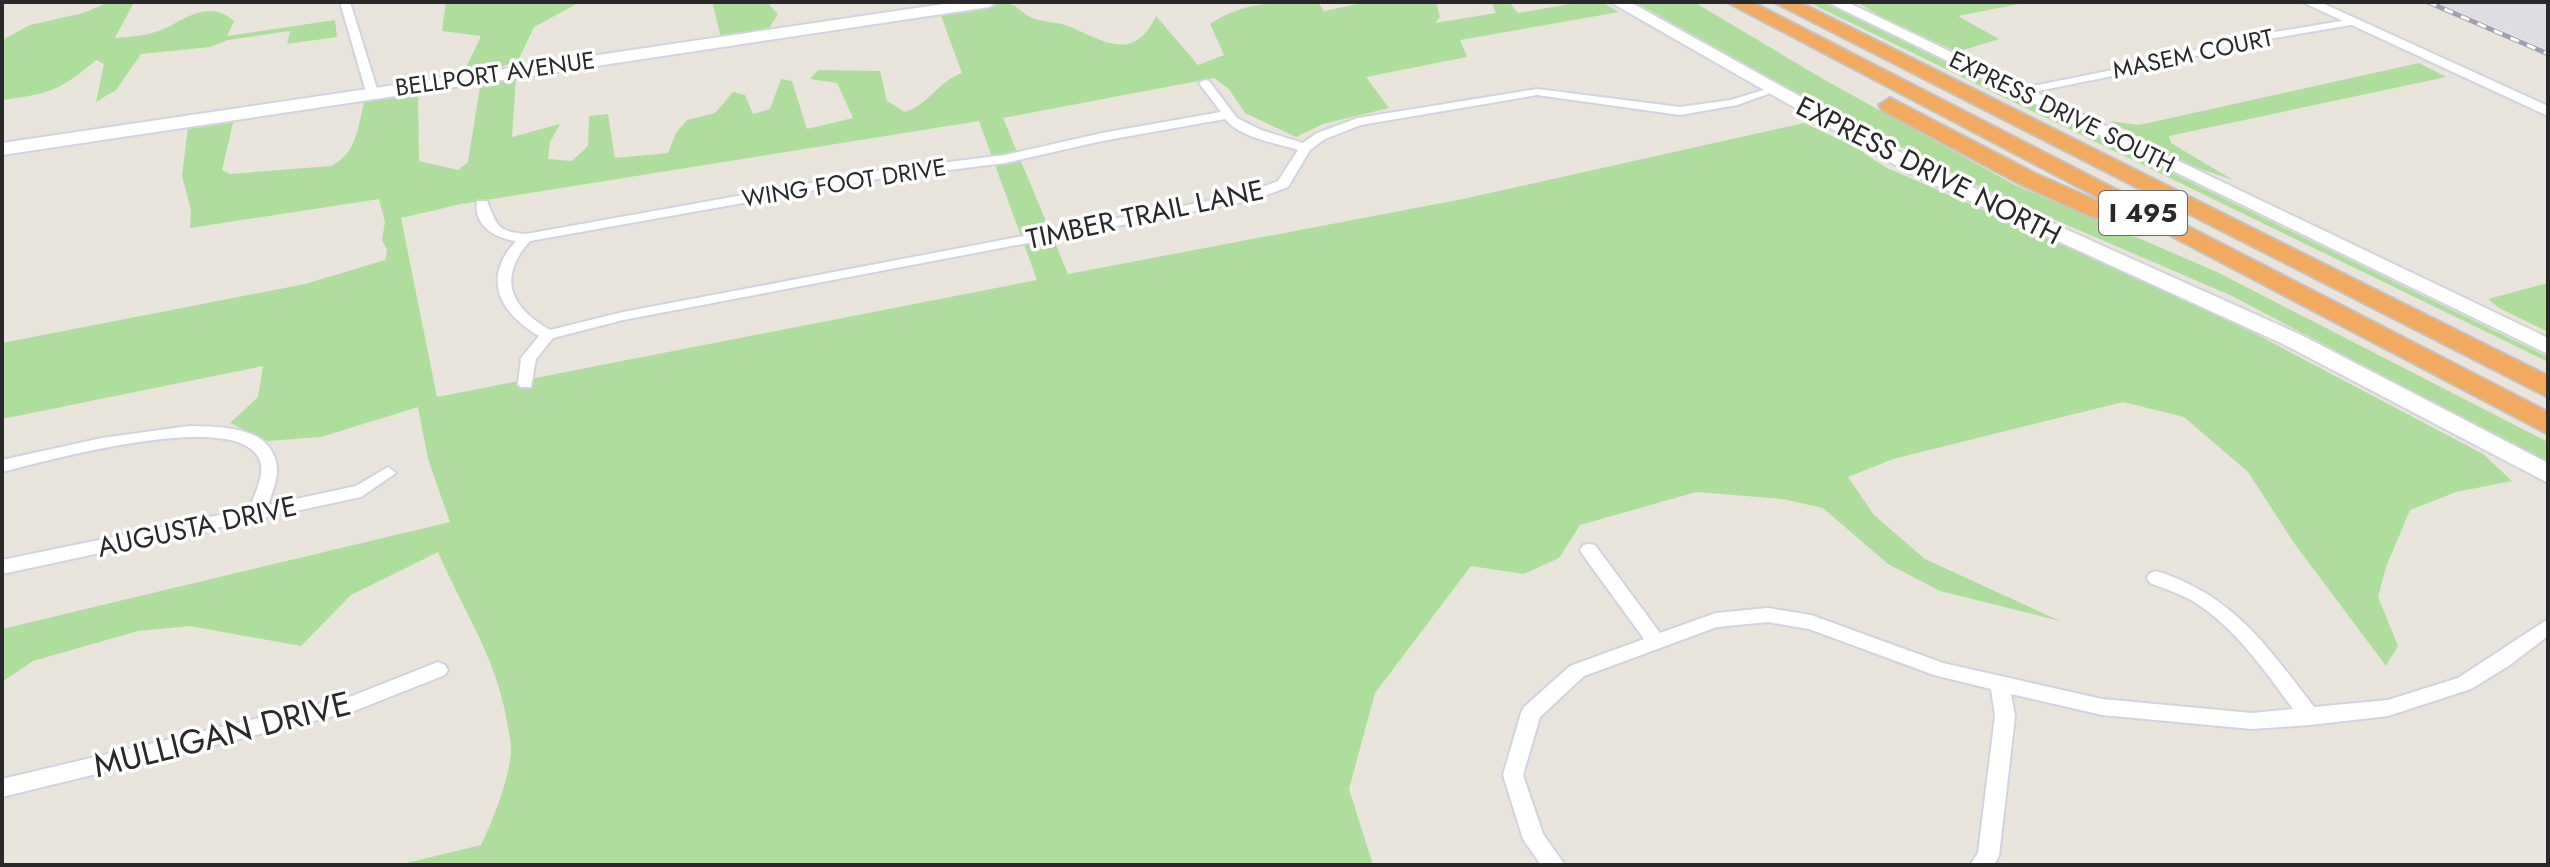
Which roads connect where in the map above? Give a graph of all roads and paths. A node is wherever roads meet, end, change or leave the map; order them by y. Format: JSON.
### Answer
{"nodes":[{"id":1,"x":345,"y":2,"type":"edge"},
{"id":2,"x":989,"y":2,"type":"edge"},
{"id":3,"x":1618,"y":2,"type":"edge"},
{"id":4,"x":1716,"y":2,"type":"edge"},
{"id":5,"x":1737,"y":2,"type":"edge"},
{"id":6,"x":1784,"y":2,"type":"edge"},
{"id":7,"x":1835,"y":2,"type":"edge"},
{"id":8,"x":2309,"y":2,"type":"edge"},
{"id":9,"x":2353,"y":22,"type":"junction"},
{"id":10,"x":1205,"y":83,"type":"dead end"},
{"id":11,"x":2033,"y":89,"type":"dead end"},
{"id":12,"x":1773,"y":90,"type":"junction"},
{"id":13,"x":372,"y":92,"type":"junction"},
{"id":14,"x":2548,"y":112,"type":"edge"},
{"id":15,"x":1226,"y":115,"type":"junction"},
{"id":16,"x":1305,"y":148,"type":"junction"},
{"id":17,"x":2,"y":149,"type":"edge"},
{"id":18,"x":482,"y":204,"type":"dead end"},
{"id":19,"x":526,"y":238,"type":"junction"},
{"id":20,"x":2429,"y":328,"type":"junction"},
{"id":21,"x":2372,"y":333,"type":"junction"},
{"id":22,"x":548,"y":335,"type":"junction"},
{"id":23,"x":2548,"y":347,"type":"edge"},
{"id":24,"x":2548,"y":381,"type":"edge"},
{"id":25,"x":526,"y":384,"type":"dead end"},
{"id":26,"x":2548,"y":388,"type":"edge"},
{"id":27,"x":2548,"y":424,"type":"edge"},
{"id":28,"x":2,"y":466,"type":"edge"},
{"id":29,"x":388,"y":473,"type":"dead end"},
{"id":30,"x":2548,"y":474,"type":"edge"},
{"id":31,"x":256,"y":514,"type":"junction"},
{"id":32,"x":1589,"y":550,"type":"dead end"},
{"id":33,"x":2,"y":567,"type":"edge"},
{"id":34,"x":2156,"y":578,"type":"dead end"},
{"id":35,"x":2548,"y":626,"type":"edge"},
{"id":36,"x":1656,"y":642,"type":"junction"},
{"id":37,"x":438,"y":670,"type":"dead end"},
{"id":38,"x":2000,"y":683,"type":"junction"},
{"id":39,"x":2310,"y":717,"type":"junction"},
{"id":40,"x":2,"y":788,"type":"edge"},
{"id":41,"x":1554,"y":865,"type":"edge"},
{"id":42,"x":1981,"y":865,"type":"edge"}],
"edges":[{"from":1,"to":13,"type":"street"},
{"from":2,"to":13,"type":"main road","name":"BELLPORT AVENUE"},
{"from":3,"to":12,"type":"main road","name":"EXPRESS DRIVE NORTH"},
{"from":4,"to":21,"type":"highway"},
{"from":5,"to":21,"type":"highway","number":"I 495"},
{"from":6,"to":20,"type":"highway","number":"I 495"},
{"from":7,"to":23,"type":"main road","name":"EXPRESS DRIVE SOUTH"},
{"from":8,"to":9,"type":"street"},
{"from":9,"to":11,"type":"street","name":"MASEM COURT"},
{"from":9,"to":14,"type":"street"},
{"from":10,"to":15,"type":"street"},
{"from":12,"to":16,"type":"street","name":"TIMBER TRAIL LANE"},
{"from":12,"to":30,"type":"main road","name":"EXPRESS DRIVE NORTH"},
{"from":13,"to":17,"type":"main road","name":"BELLPORT AVENUE"},
{"from":15,"to":16,"type":"street"},
{"from":15,"to":19,"type":"street","name":"WING FOOT DRIVE"},
{"from":16,"to":22,"type":"street","name":"TIMBER TRAIL LANE"},
{"from":18,"to":19,"type":"street","name":"WING FOOT DRIVE"},
{"from":19,"to":22,"type":"street"},
{"from":20,"to":24,"type":"highway"},
{"from":20,"to":26,"type":"highway","number":"I 495"},
{"from":21,"to":27,"type":"highway","number":"I 495"},
{"from":22,"to":25,"type":"street"},
{"from":28,"to":31,"type":"street"},
{"from":29,"to":31,"type":"street","name":"AUGUSTA DRIVE"},
{"from":31,"to":33,"type":"street","name":"AUGUSTA DRIVE"},
{"from":32,"to":36,"type":"street"},
{"from":34,"to":39,"type":"street"},
{"from":35,"to":39,"type":"street"},
{"from":36,"to":38,"type":"street"},
{"from":36,"to":41,"type":"street"},
{"from":37,"to":40,"type":"street","name":"MULLIGAN DRIVE"},
{"from":38,"to":39,"type":"street"},
{"from":38,"to":42,"type":"street"}]}
